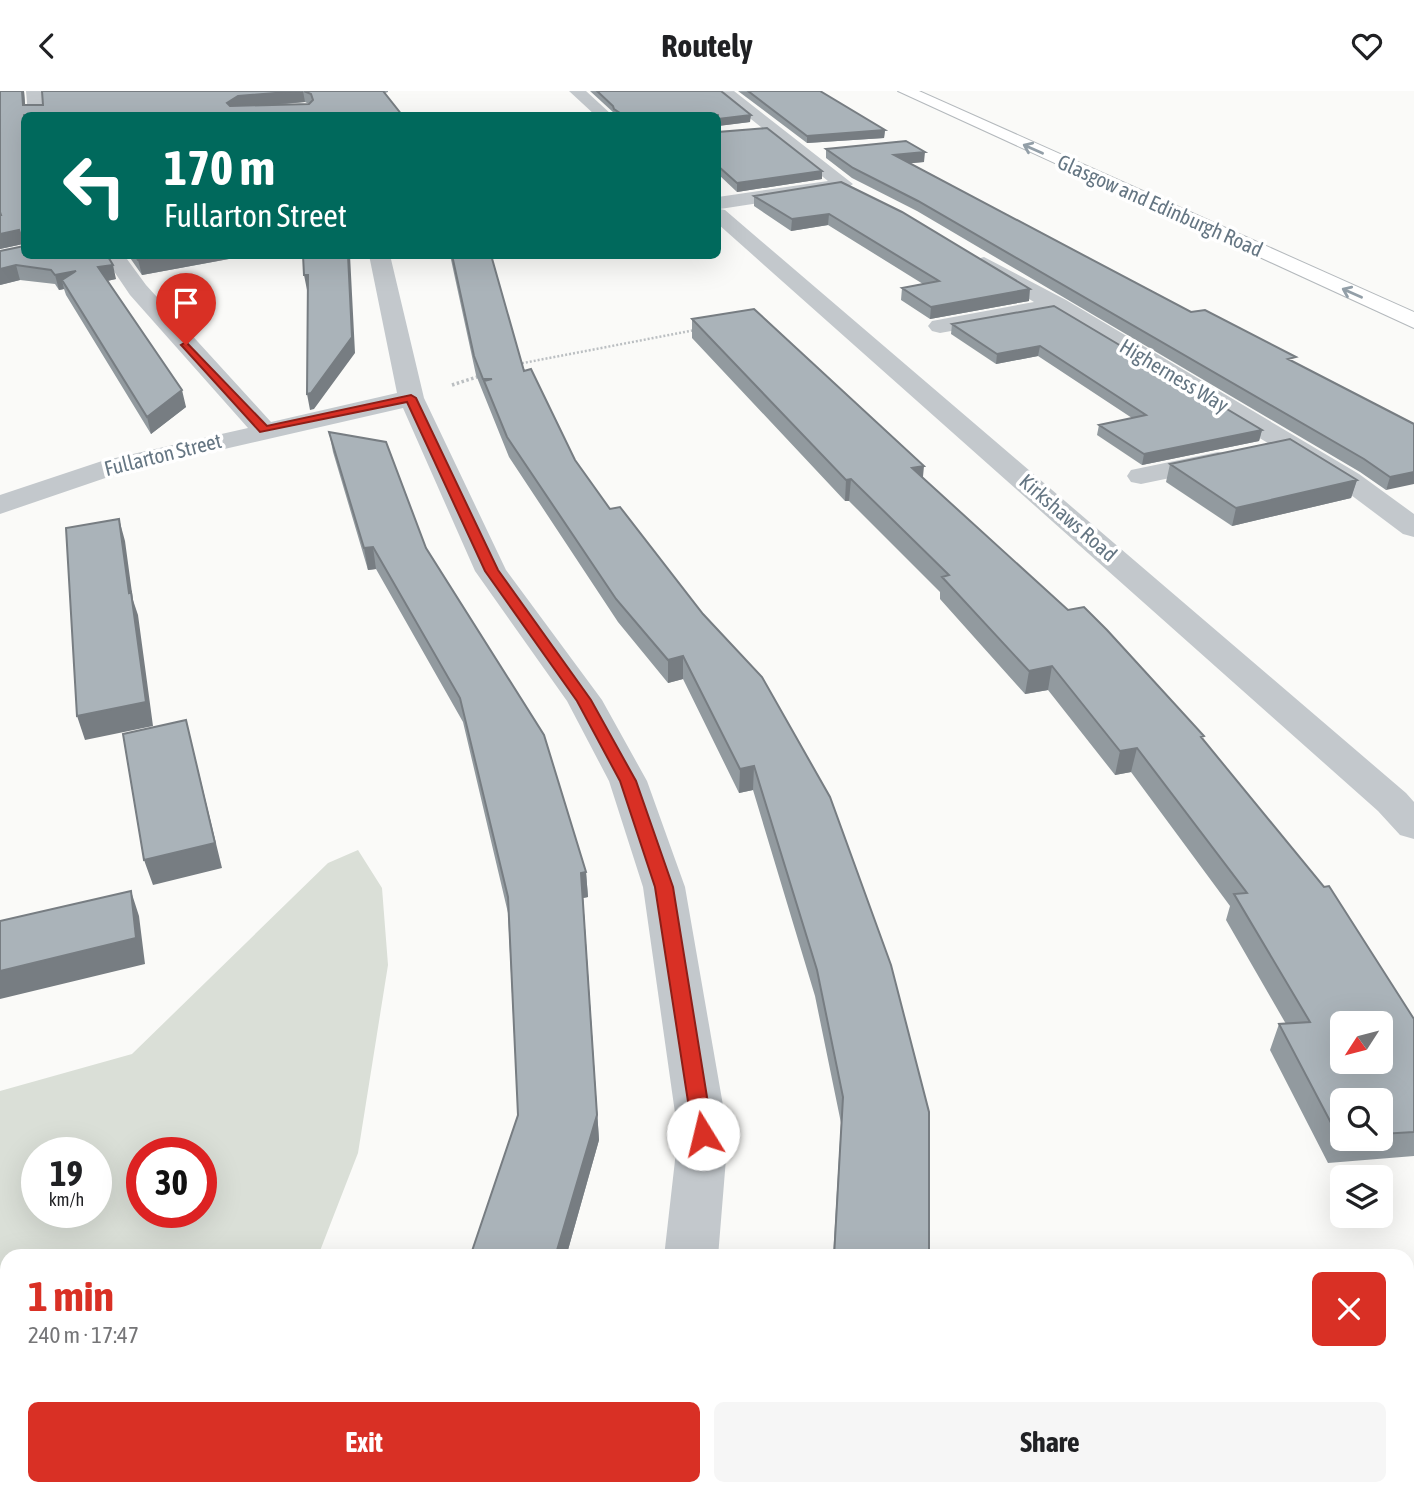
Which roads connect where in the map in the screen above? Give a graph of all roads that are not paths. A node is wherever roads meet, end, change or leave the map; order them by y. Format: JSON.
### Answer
{"nodes":[{"id":1,"x":34,"y":91,"type":"edge"},
{"id":2,"x":603,"y":91,"type":"edge"},
{"id":3,"x":724,"y":91,"type":"edge"},
{"id":4,"x":906,"y":91,"type":"edge"},
{"id":5,"x":582,"y":96,"type":"edge"},
{"id":6,"x":36,"y":112,"type":"edge"},
{"id":7,"x":601,"y":112,"type":"edge"},
{"id":8,"x":773,"y":128,"type":"junction"},
{"id":9,"x":745,"y":131,"type":"edge"},
{"id":10,"x":830,"y":149,"type":"edge"},
{"id":11,"x":803,"y":152,"type":"junction"},
{"id":12,"x":721,"y":204,"type":"edge"},
{"id":13,"x":721,"y":217,"type":"edge"},
{"id":14,"x":963,"y":250,"type":"edge"},
{"id":15,"x":117,"y":259,"type":"edge"},
{"id":16,"x":380,"y":259,"type":"edge"},
{"id":17,"x":1058,"y":305,"type":"junction"},
{"id":18,"x":1414,"y":321,"type":"edge"},
{"id":19,"x":940,"y":326,"type":"dead end"},
{"id":20,"x":411,"y":398,"type":"junction"},
{"id":21,"x":264,"y":430,"type":"junction"},
{"id":22,"x":1291,"y":445,"type":"junction"},
{"id":23,"x":1141,"y":476,"type":"dead end"},
{"id":24,"x":0,"y":505,"type":"edge"},
{"id":25,"x":1414,"y":529,"type":"edge"},
{"id":26,"x":1414,"y":826,"type":"edge"},
{"id":27,"x":692,"y":1249,"type":"edge"}],
"edges":[{"from":1,"to":6,"type":"street"},
{"from":2,"to":5,"type":"street"},
{"from":3,"to":8,"type":"street"},
{"from":18,"to":4,"type":"highway","name":"Glasgow and Edinburgh Road","one_way":true},
{"from":5,"to":7,"type":"street"},
{"from":8,"to":9,"type":"street"},
{"from":8,"to":11,"type":"street"},
{"from":10,"to":11,"type":"street"},
{"from":11,"to":12,"type":"street"},
{"from":13,"to":26,"type":"street","name":"Kirkshaws Road"},
{"from":14,"to":17,"type":"street","name":"Higherness Way"},
{"from":15,"to":21,"type":"street"},
{"from":16,"to":20,"type":"street"},
{"from":17,"to":19,"type":"street"},
{"from":17,"to":22,"type":"street","name":"Higherness Way"},
{"from":20,"to":21,"type":"street","name":"Fullarton Street"},
{"from":20,"to":27,"type":"street"},
{"from":21,"to":24,"type":"street","name":"Fullarton Street"},
{"from":22,"to":23,"type":"street"},
{"from":22,"to":25,"type":"street","name":"Higherness Way"}]}
